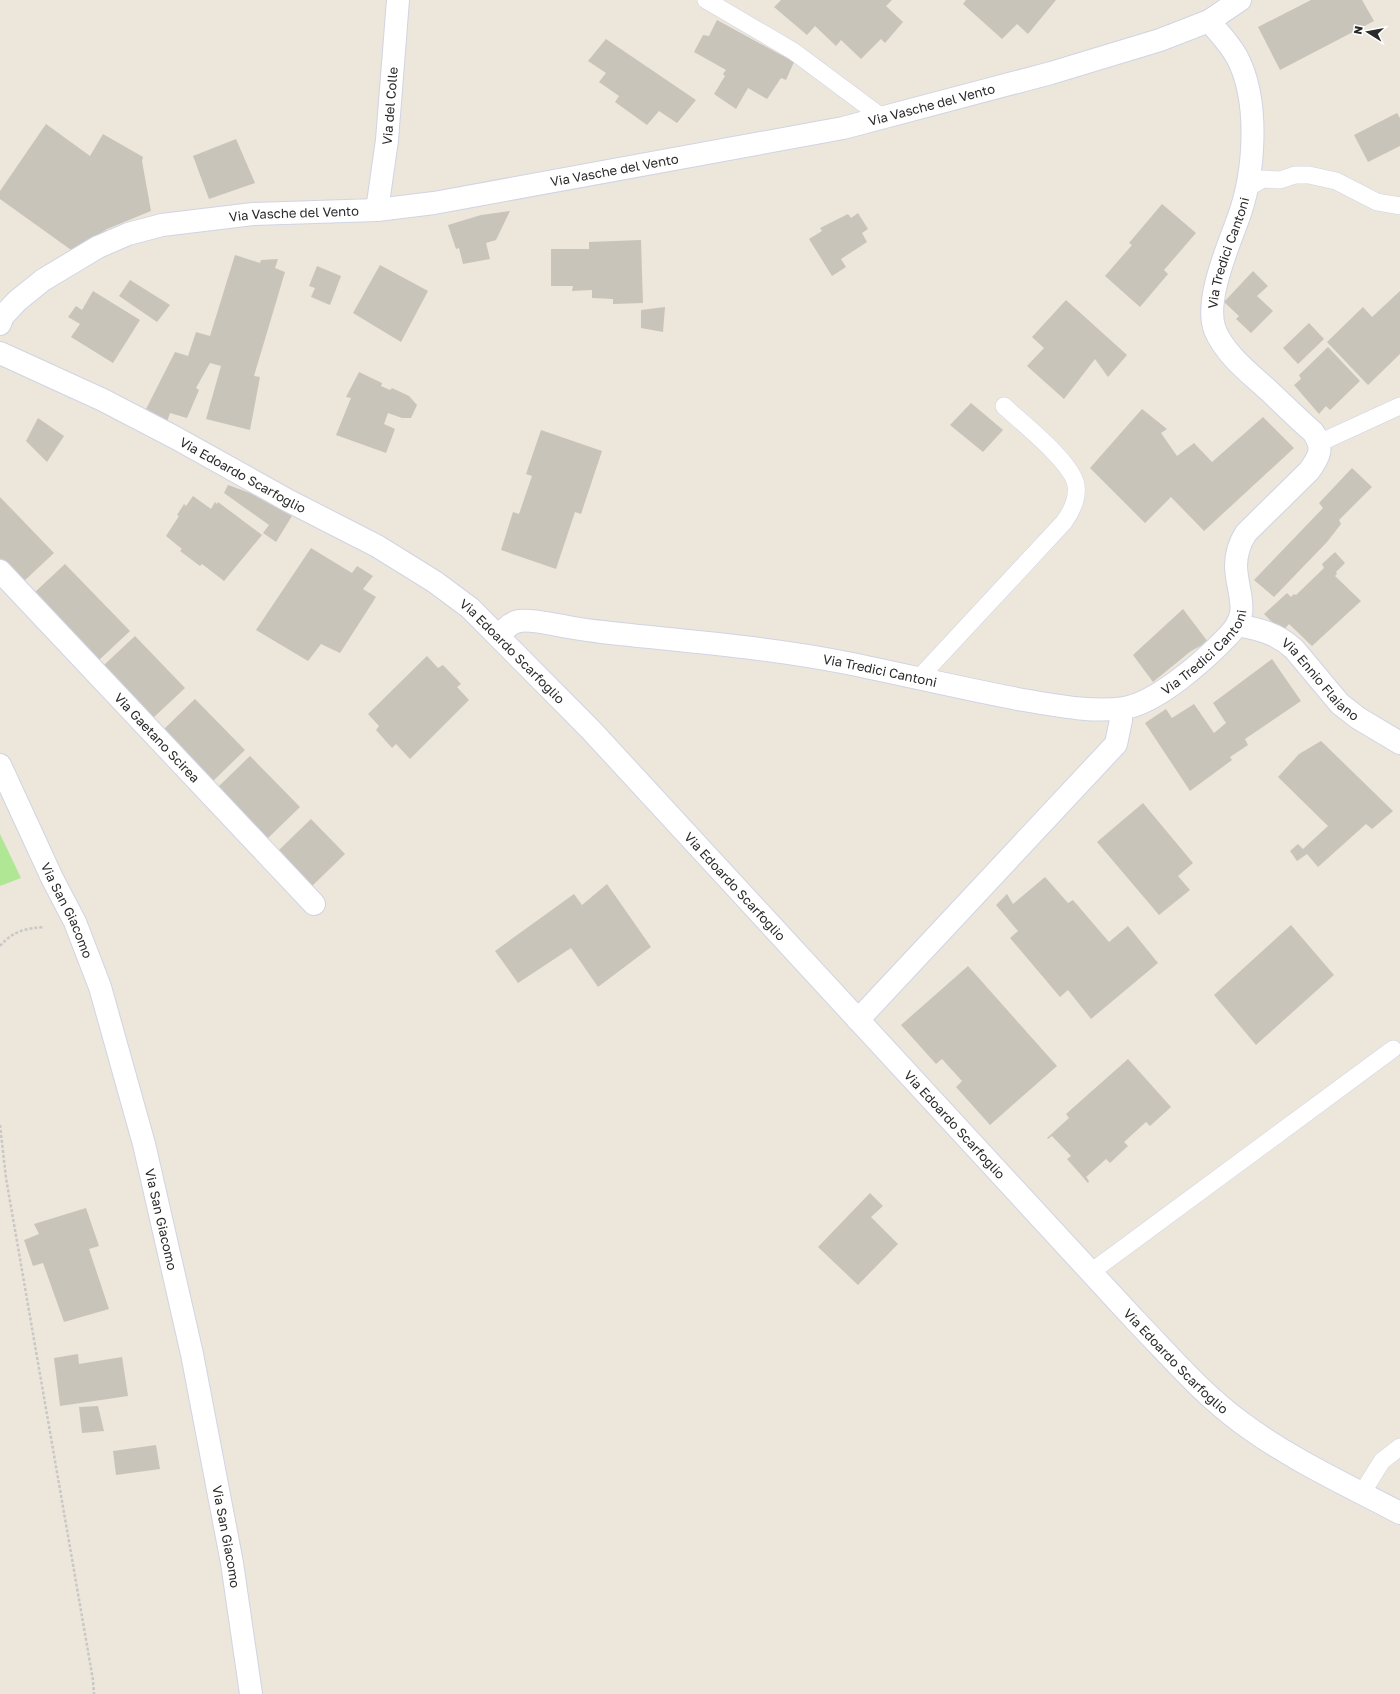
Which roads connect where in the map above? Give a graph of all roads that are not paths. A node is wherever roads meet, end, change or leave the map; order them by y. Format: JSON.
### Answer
{"nodes":[{"id":1,"x":398,"y":0,"type":"edge"},
{"id":2,"x":706,"y":0,"type":"edge"},
{"id":3,"x":1240,"y":0,"type":"edge"},
{"id":4,"x":1209,"y":21,"type":"junction"},
{"id":5,"x":883,"y":118,"type":"junction"},
{"id":6,"x":1246,"y":189,"type":"junction"},
{"id":7,"x":1400,"y":206,"type":"edge"},
{"id":8,"x":377,"y":210,"type":"junction"},
{"id":9,"x":0,"y":324,"type":"edge"},
{"id":10,"x":0,"y":353,"type":"edge"},
{"id":11,"x":1004,"y":406,"type":"dead end"},
{"id":12,"x":1400,"y":406,"type":"edge"},
{"id":13,"x":1319,"y":443,"type":"junction"},
{"id":14,"x":0,"y":571,"type":"edge"},
{"id":15,"x":1237,"y":625,"type":"junction"},
{"id":16,"x":499,"y":637,"type":"junction"},
{"id":17,"x":919,"y":678,"type":"junction"},
{"id":18,"x":1117,"y":708,"type":"junction"},
{"id":19,"x":1400,"y":744,"type":"edge"},
{"id":20,"x":0,"y":765,"type":"edge"},
{"id":21,"x":314,"y":904,"type":"dead end"},
{"id":22,"x":858,"y":1020,"type":"junction"},
{"id":23,"x":1393,"y":1049,"type":"dead end"},
{"id":24,"x":1091,"y":1272,"type":"junction"},
{"id":25,"x":1400,"y":1447,"type":"edge"},
{"id":26,"x":1362,"y":1493,"type":"junction"},
{"id":27,"x":1400,"y":1513,"type":"edge"},
{"id":28,"x":251,"y":1694,"type":"edge"}],
"edges":[{"from":1,"to":8,"type":"street","name":"Via del Colle"},
{"from":2,"to":5,"type":"lane"},
{"from":3,"to":4,"type":"street","name":"Via Vasche del Vento"},
{"from":4,"to":5,"type":"street","name":"Via Vasche del Vento"},
{"from":4,"to":6,"type":"street","name":"Via Tredici Cantoni"},
{"from":5,"to":8,"type":"street","name":"Via Vasche del Vento"},
{"from":6,"to":7,"type":"lane"},
{"from":6,"to":13,"type":"street","name":"Via Tredici Cantoni"},
{"from":8,"to":9,"type":"street","name":"Via Vasche del Vento"},
{"from":10,"to":16,"type":"street","name":"Via Edoardo Scarfoglio"},
{"from":11,"to":17,"type":"lane"},
{"from":12,"to":13,"type":"lane"},
{"from":13,"to":15,"type":"street","name":"Via Tredici Cantoni"},
{"from":14,"to":21,"type":"street","name":"Via Gaetano Scirea"},
{"from":15,"to":18,"type":"street","name":"Via Tredici Cantoni"},
{"from":15,"to":19,"type":"street","name":"Via Ennio Flaiano"},
{"from":16,"to":17,"type":"street","name":"Via Tredici Cantoni"},
{"from":16,"to":22,"type":"street","name":"Via Edoardo Scarfoglio"},
{"from":17,"to":18,"type":"street","name":"Via Tredici Cantoni"},
{"from":18,"to":22,"type":"street"},
{"from":20,"to":28,"type":"street","name":"Via San Giacomo"},
{"from":22,"to":24,"type":"street","name":"Via Edoardo Scarfoglio"},
{"from":23,"to":24,"type":"lane"},
{"from":24,"to":26,"type":"street","name":"Via Edoardo Scarfoglio"},
{"from":25,"to":26,"type":"lane"},
{"from":26,"to":27,"type":"street","name":"Via Edoardo Scarfoglio"}]}
